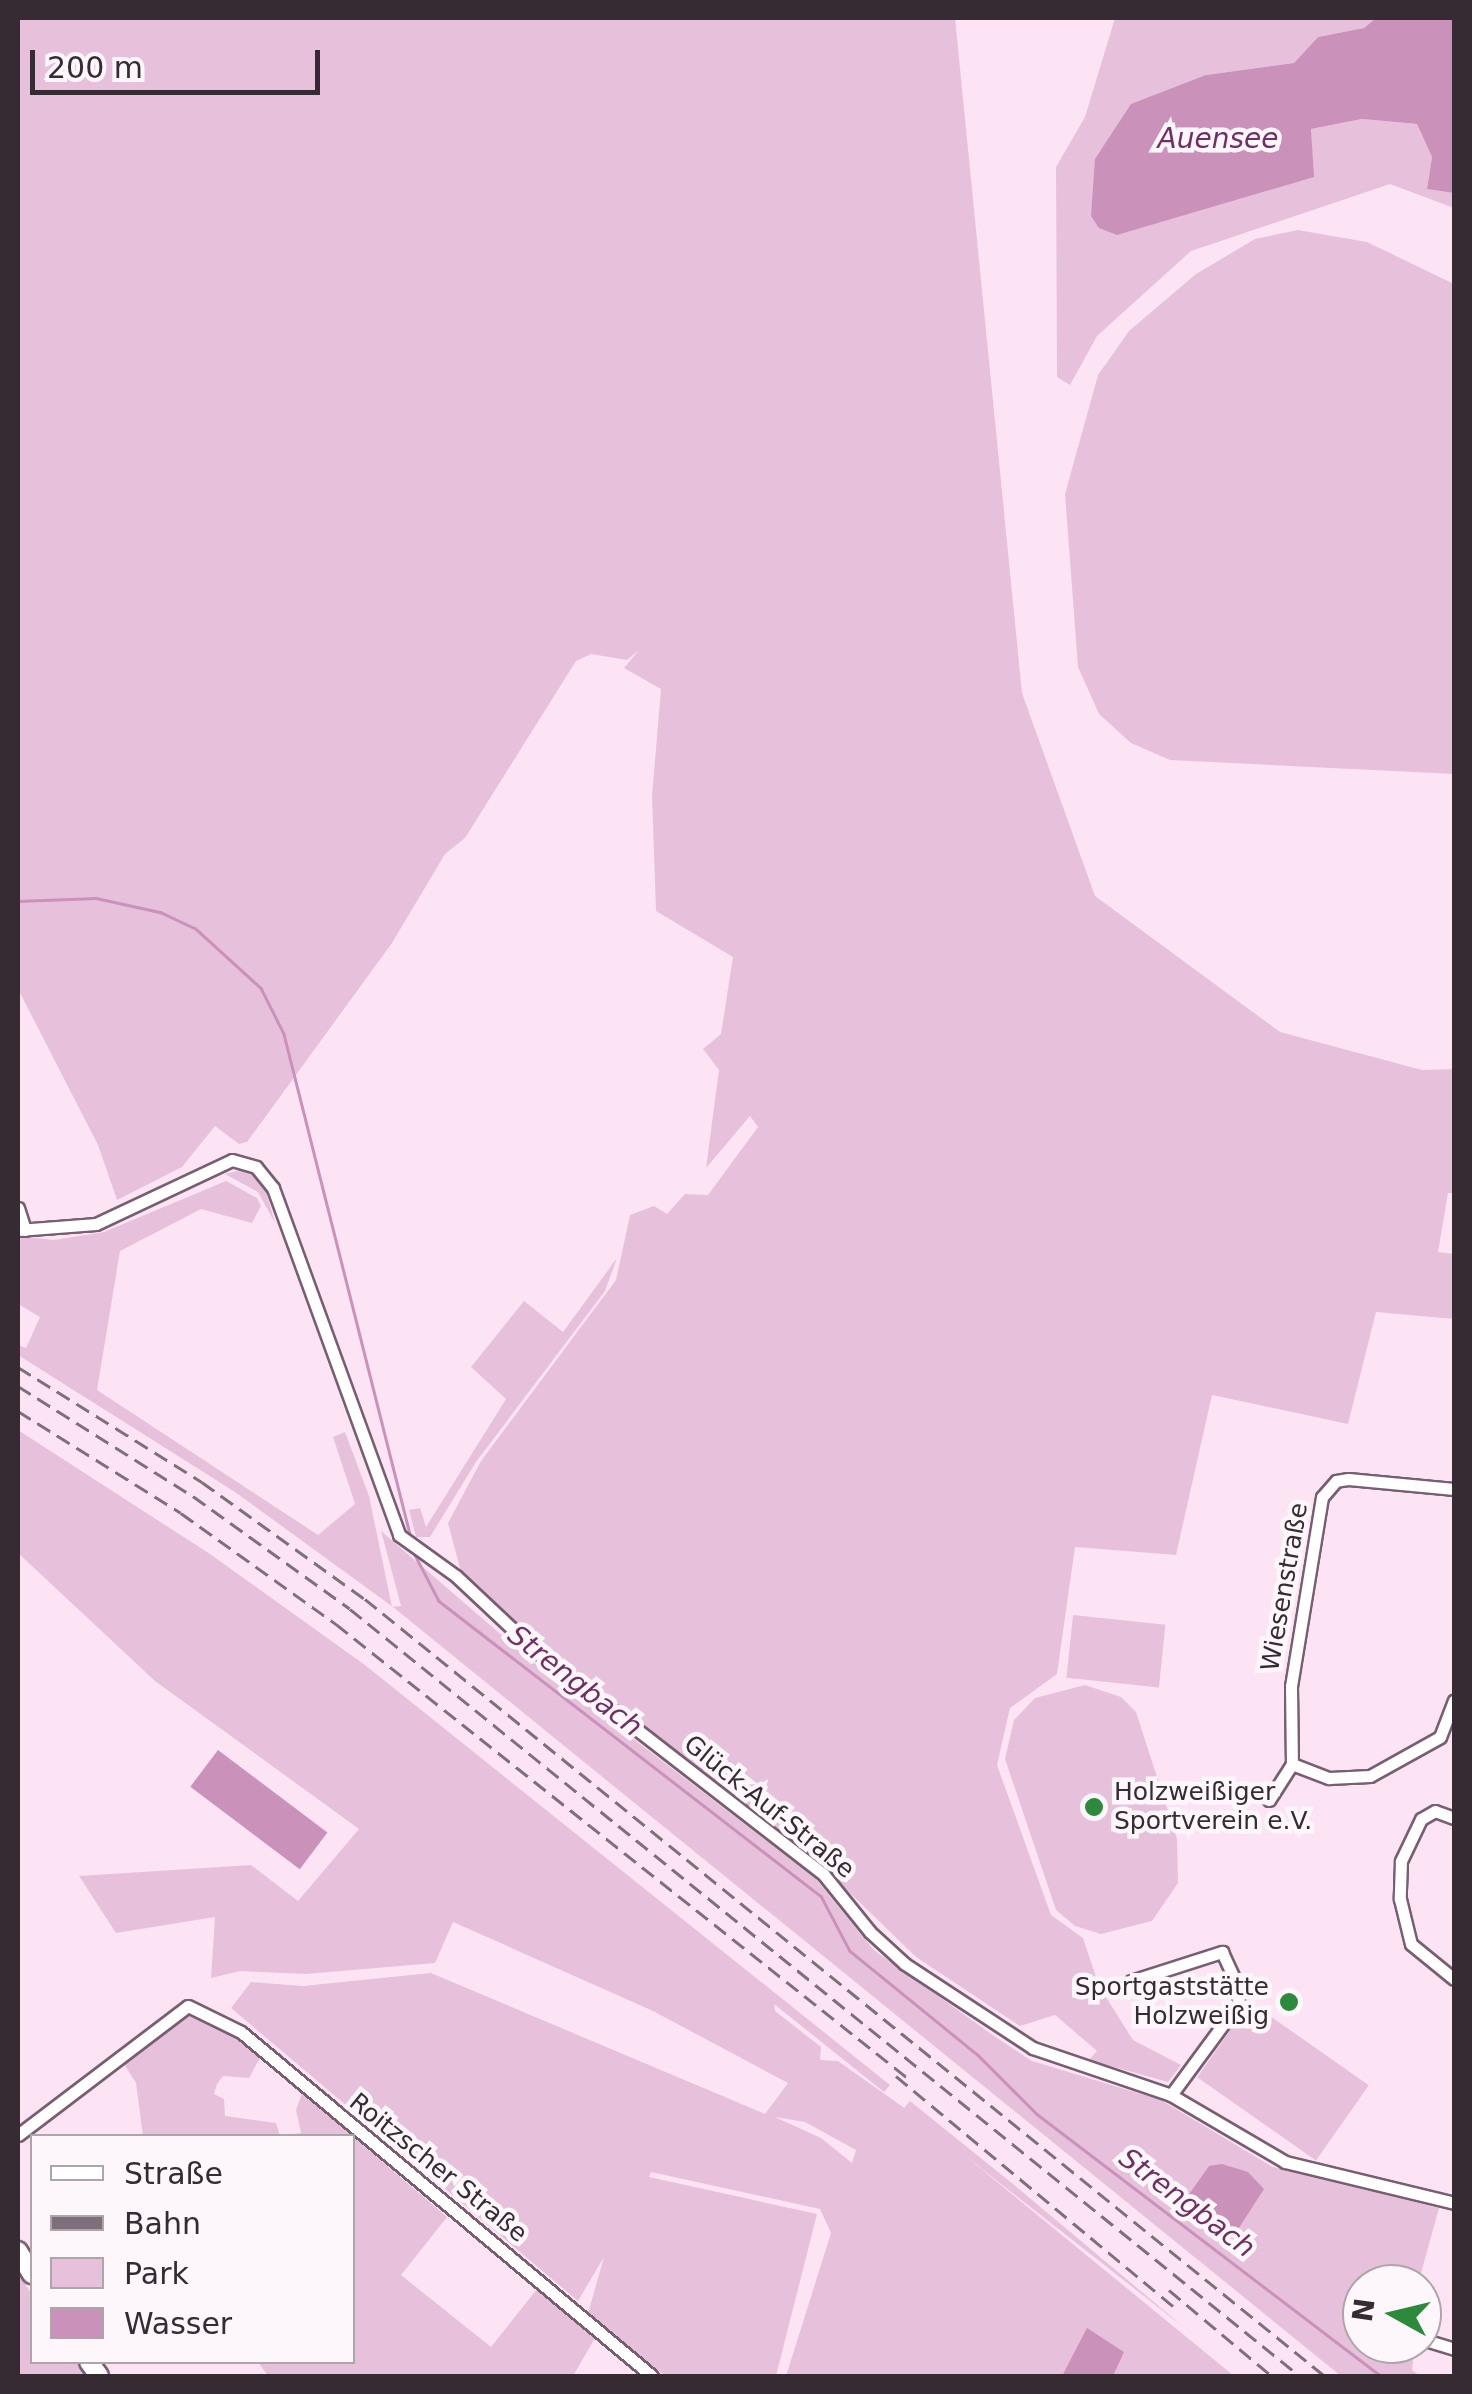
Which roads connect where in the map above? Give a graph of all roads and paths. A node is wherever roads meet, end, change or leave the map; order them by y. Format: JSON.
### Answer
{"nodes":[{"id":1,"x":18,"y":1208,"type":"edge"},
{"id":2,"x":21,"y":1230,"type":"edge"},
{"id":3,"x":1454,"y":1489,"type":"edge"},
{"id":4,"x":1454,"y":1701,"type":"edge"},
{"id":5,"x":1292,"y":1764,"type":"junction"},
{"id":6,"x":1269,"y":1800,"type":"dead end"},
{"id":7,"x":1454,"y":1818,"type":"edge"},
{"id":8,"x":1454,"y":1979,"type":"edge"},
{"id":9,"x":1132,"y":1981,"type":"dead end"},
{"id":10,"x":1170,"y":2094,"type":"junction"},
{"id":11,"x":18,"y":2135,"type":"edge"},
{"id":12,"x":1454,"y":2204,"type":"edge"},
{"id":13,"x":652,"y":2376,"type":"edge"}],
"edges":[{"from":1,"to":2,"type":"street"},
{"from":2,"to":10,"type":"street","name":"Glück-Auf-Straße"},
{"from":3,"to":5,"type":"street","name":"Wiesenstraße"},
{"from":4,"to":5,"type":"street"},
{"from":5,"to":6,"type":"street"},
{"from":7,"to":8,"type":"street"},
{"from":9,"to":10,"type":"street"},
{"from":10,"to":12,"type":"street","name":"Glück-Auf-Straße"},
{"from":11,"to":13,"type":"street","name":"Roitzscher Straße"}]}
